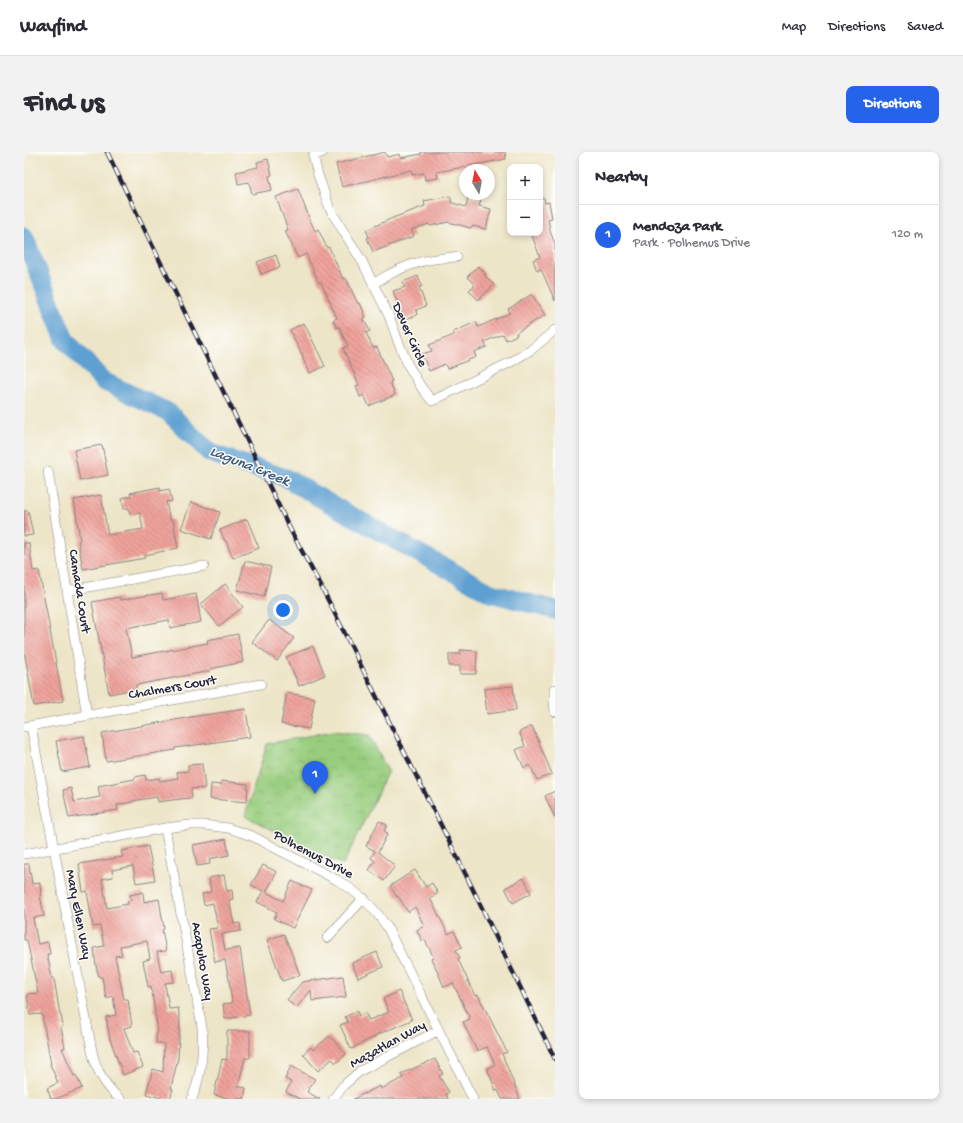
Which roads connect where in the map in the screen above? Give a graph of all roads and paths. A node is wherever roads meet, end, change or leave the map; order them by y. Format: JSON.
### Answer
{"nodes":[{"id":1,"x":323,"y":152,"type":"edge"},
{"id":2,"x":457,"y":256,"type":"dead end"},
{"id":3,"x":374,"y":284,"type":"junction"},
{"id":4,"x":555,"y":330,"type":"edge"},
{"id":5,"x":48,"y":471,"type":"dead end"},
{"id":6,"x":204,"y":566,"type":"dead end"},
{"id":7,"x":67,"y":591,"type":"junction"},
{"id":8,"x":261,"y":684,"type":"dead end"},
{"id":9,"x":554,"y":689,"type":"dead end"},
{"id":10,"x":555,"y":712,"type":"edge"},
{"id":11,"x":87,"y":716,"type":"junction"},
{"id":12,"x":28,"y":726,"type":"edge"},
{"id":13,"x":165,"y":828,"type":"junction"},
{"id":14,"x":54,"y":848,"type":"junction"},
{"id":15,"x":24,"y":854,"type":"edge"},
{"id":16,"x":364,"y":898,"type":"junction"},
{"id":17,"x":327,"y":938,"type":"dead end"},
{"id":18,"x":439,"y":1030,"type":"junction"},
{"id":19,"x":120,"y":1099,"type":"edge"},
{"id":20,"x":192,"y":1099,"type":"edge"},
{"id":21,"x":333,"y":1099,"type":"edge"},
{"id":22,"x":473,"y":1099,"type":"edge"}],
"edges":[{"from":1,"to":3,"type":"street","name":"Dever Circle"},
{"from":2,"to":3,"type":"street"},
{"from":3,"to":4,"type":"street","name":"Dever Circle"},
{"from":5,"to":7,"type":"street","name":"Camada Court"},
{"from":6,"to":7,"type":"street"},
{"from":7,"to":11,"type":"street","name":"Camada Court"},
{"from":8,"to":11,"type":"street","name":"Chalmers Court"},
{"from":9,"to":10,"type":"street"},
{"from":11,"to":12,"type":"street","name":"Chalmers Court"},
{"from":12,"to":14,"type":"street","name":"Mary Ellen Way"},
{"from":13,"to":14,"type":"street","name":"Polhemus Drive"},
{"from":13,"to":16,"type":"street","name":"Polhemus Drive"},
{"from":13,"to":20,"type":"street","name":"Acapulco Way"},
{"from":14,"to":15,"type":"street","name":"Polhemus Drive"},
{"from":14,"to":19,"type":"street","name":"Mary Ellen Way"},
{"from":16,"to":17,"type":"street"},
{"from":16,"to":18,"type":"street","name":"Polhemus Drive"},
{"from":18,"to":21,"type":"street","name":"Mazatlan Way"},
{"from":18,"to":22,"type":"street","name":"Polhemus Drive"}]}
